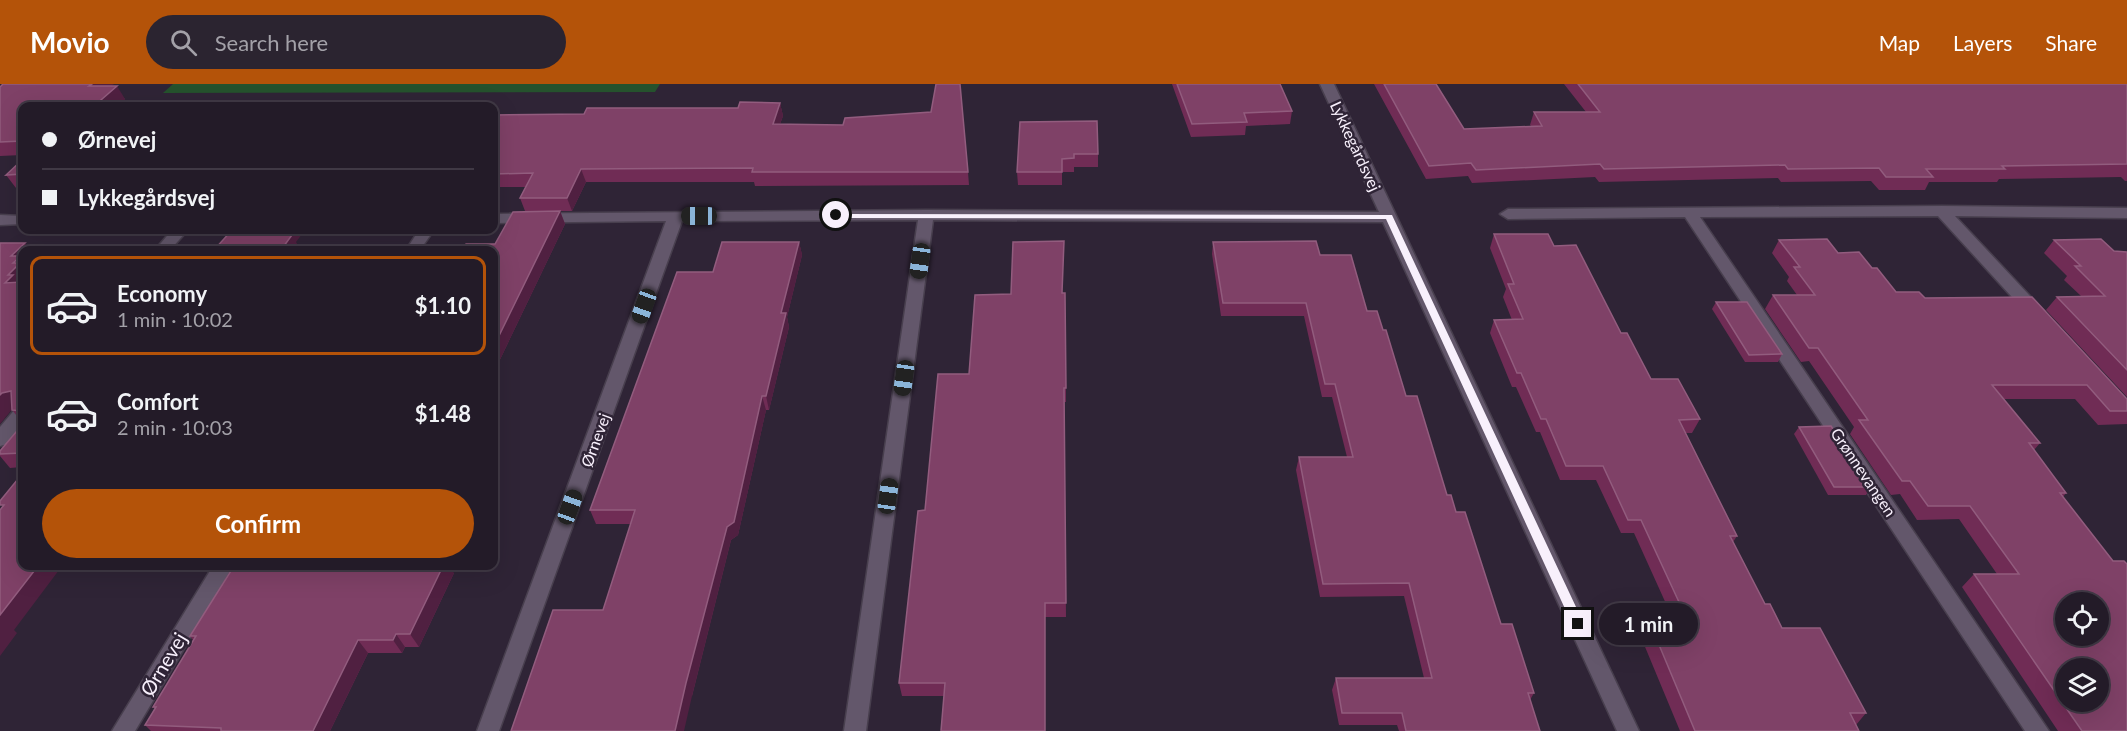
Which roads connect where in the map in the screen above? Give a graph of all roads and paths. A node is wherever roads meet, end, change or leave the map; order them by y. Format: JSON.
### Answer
{"nodes":[{"id":1,"x":1327,"y":84,"type":"edge"},
{"id":2,"x":1942,"y":211,"type":"junction"},
{"id":3,"x":1508,"y":213,"type":"dead end"},
{"id":4,"x":1690,"y":213,"type":"junction"},
{"id":5,"x":2127,"y":213,"type":"edge"},
{"id":6,"x":926,"y":214,"type":"junction"},
{"id":7,"x":676,"y":216,"type":"junction"},
{"id":8,"x":1389,"y":217,"type":"junction"},
{"id":9,"x":498,"y":218,"type":"edge"},
{"id":10,"x":0,"y":220,"type":"edge"},
{"id":11,"x":18,"y":220,"type":"edge"},
{"id":12,"x":176,"y":234,"type":"edge"},
{"id":13,"x":166,"y":246,"type":"edge"},
{"id":14,"x":2046,"y":324,"type":"edge"},
{"id":15,"x":18,"y":418,"type":"edge"},
{"id":16,"x":0,"y":439,"type":"edge"},
{"id":17,"x":221,"y":570,"type":"edge"},
{"id":18,"x":123,"y":731,"type":"edge"},
{"id":19,"x":488,"y":731,"type":"edge"},
{"id":20,"x":855,"y":731,"type":"edge"},
{"id":21,"x":1628,"y":731,"type":"edge"},
{"id":22,"x":2038,"y":731,"type":"edge"}],
"edges":[{"from":1,"to":8,"type":"street","name":"Lykkegårdsvej"},
{"from":2,"to":4,"type":"street"},
{"from":2,"to":5,"type":"street"},
{"from":2,"to":14,"type":"street"},
{"from":3,"to":4,"type":"street"},
{"from":4,"to":22,"type":"street","name":"Grønnevangen"},
{"from":6,"to":7,"type":"street"},
{"from":6,"to":8,"type":"street"},
{"from":6,"to":20,"type":"street"},
{"from":7,"to":9,"type":"street"},
{"from":7,"to":19,"type":"street","name":"Ørnevej"},
{"from":8,"to":21,"type":"street","name":"Lykkegårdsvej"},
{"from":10,"to":11,"type":"street"},
{"from":12,"to":13,"type":"street"},
{"from":15,"to":16,"type":"street"},
{"from":17,"to":18,"type":"street","name":"Ørnevej"}]}
